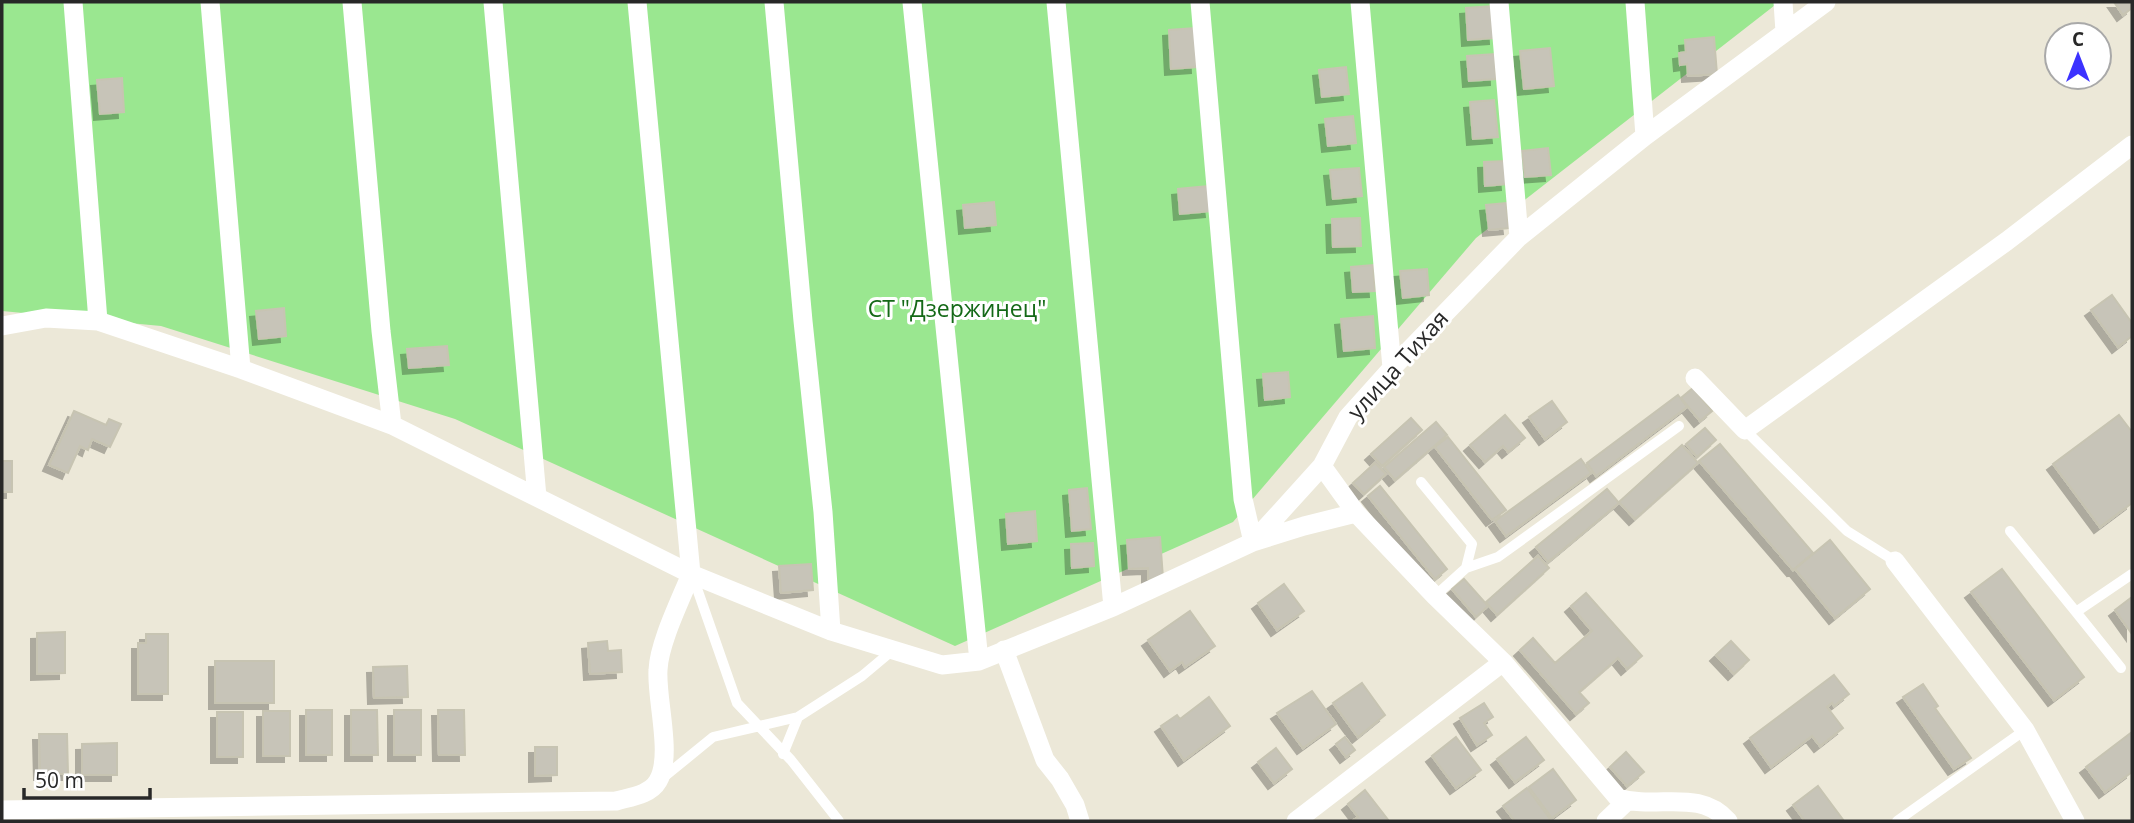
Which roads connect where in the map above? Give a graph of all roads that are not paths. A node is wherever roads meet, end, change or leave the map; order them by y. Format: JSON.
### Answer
{"nodes":[{"id":1,"x":73,"y":2,"type":"edge"},
{"id":2,"x":210,"y":2,"type":"edge"},
{"id":3,"x":352,"y":2,"type":"edge"},
{"id":4,"x":493,"y":2,"type":"edge"},
{"id":5,"x":637,"y":2,"type":"edge"},
{"id":6,"x":774,"y":2,"type":"edge"},
{"id":7,"x":912,"y":2,"type":"edge"},
{"id":8,"x":1056,"y":2,"type":"edge"},
{"id":9,"x":1200,"y":2,"type":"edge"},
{"id":10,"x":1360,"y":2,"type":"edge"},
{"id":11,"x":1499,"y":2,"type":"edge"},
{"id":12,"x":1635,"y":2,"type":"edge"},
{"id":13,"x":1783,"y":2,"type":"edge"},
{"id":14,"x":1826,"y":2,"type":"edge"},
{"id":15,"x":1785,"y":32,"type":"junction"},
{"id":16,"x":1645,"y":136,"type":"junction"},
{"id":17,"x":2132,"y":145,"type":"edge"},
{"id":18,"x":1519,"y":237,"type":"junction"},
{"id":19,"x":98,"y":321,"type":"junction"},
{"id":20,"x":2,"y":326,"type":"edge"},
{"id":21,"x":1392,"y":368,"type":"junction"},
{"id":22,"x":241,"y":369,"type":"junction"},
{"id":23,"x":1695,"y":377,"type":"dead end"},
{"id":24,"x":393,"y":425,"type":"junction"},
{"id":25,"x":1679,"y":426,"type":"dead end"},
{"id":26,"x":1745,"y":430,"type":"junction"},
{"id":27,"x":1322,"y":466,"type":"junction"},
{"id":28,"x":1421,"y":482,"type":"dead end"},
{"id":29,"x":537,"y":497,"type":"junction"},
{"id":30,"x":1356,"y":513,"type":"junction"},
{"id":31,"x":2010,"y":531,"type":"dead end"},
{"id":32,"x":1253,"y":542,"type":"junction"},
{"id":33,"x":1895,"y":561,"type":"joint"},
{"id":34,"x":1466,"y":568,"type":"junction"},
{"id":35,"x":691,"y":574,"type":"junction"},
{"id":36,"x":2132,"y":574,"type":"edge"},
{"id":37,"x":1435,"y":596,"type":"junction"},
{"id":38,"x":1113,"y":607,"type":"junction"},
{"id":39,"x":2076,"y":612,"type":"junction"},
{"id":40,"x":831,"y":631,"type":"junction"},
{"id":41,"x":893,"y":650,"type":"junction"},
{"id":42,"x":1004,"y":650,"type":"junction"},
{"id":43,"x":979,"y":661,"type":"junction"},
{"id":44,"x":1503,"y":662,"type":"junction"},
{"id":45,"x":2122,"y":668,"type":"dead end"},
{"id":46,"x":798,"y":717,"type":"junction"},
{"id":47,"x":757,"y":725,"type":"junction"},
{"id":48,"x":2025,"y":730,"type":"junction"},
{"id":49,"x":783,"y":754,"type":"junction"},
{"id":50,"x":658,"y":781,"type":"junction"},
{"id":51,"x":1628,"y":801,"type":"junction"},
{"id":52,"x":2,"y":810,"type":"edge"},
{"id":53,"x":195,"y":814,"type":"edge"},
{"id":54,"x":839,"y":821,"type":"edge"},
{"id":55,"x":1080,"y":821,"type":"edge"},
{"id":56,"x":1296,"y":821,"type":"edge"},
{"id":57,"x":1606,"y":821,"type":"edge"},
{"id":58,"x":1728,"y":821,"type":"edge"},
{"id":59,"x":1897,"y":821,"type":"edge"},
{"id":60,"x":2075,"y":821,"type":"edge"}],
"edges":[{"from":1,"to":19,"type":"street"},
{"from":2,"to":22,"type":"street"},
{"from":3,"to":24,"type":"street"},
{"from":4,"to":29,"type":"street"},
{"from":5,"to":35,"type":"street"},
{"from":6,"to":40,"type":"street"},
{"from":7,"to":43,"type":"street"},
{"from":8,"to":38,"type":"street"},
{"from":9,"to":32,"type":"street"},
{"from":10,"to":21,"type":"street"},
{"from":11,"to":18,"type":"street"},
{"from":12,"to":16,"type":"street"},
{"from":13,"to":15,"type":"street"},
{"from":14,"to":15,"type":"street","name":"улица Тихая"},
{"from":15,"to":16,"type":"street","name":"улица Тихая"},
{"from":16,"to":18,"type":"street","name":"улица Тихая"},
{"from":17,"to":26,"type":"street"},
{"from":18,"to":21,"type":"street","name":"улица Тихая"},
{"from":19,"to":20,"type":"street"},
{"from":19,"to":22,"type":"street"},
{"from":21,"to":27,"type":"street","name":"улица Тихая"},
{"from":22,"to":24,"type":"street"},
{"from":23,"to":26,"type":"street"},
{"from":24,"to":29,"type":"street"},
{"from":25,"to":34,"type":"lane"},
{"from":26,"to":33,"type":"lane"},
{"from":27,"to":30,"type":"street"},
{"from":27,"to":32,"type":"street","name":"улица Тихая"},
{"from":28,"to":34,"type":"lane"},
{"from":29,"to":35,"type":"street"},
{"from":30,"to":32,"type":"street"},
{"from":30,"to":37,"type":"street"},
{"from":31,"to":39,"type":"lane"},
{"from":32,"to":38,"type":"street"},
{"from":33,"to":48,"type":"street"},
{"from":34,"to":37,"type":"lane"},
{"from":35,"to":40,"type":"street"},
{"from":35,"to":47,"type":"lane"},
{"from":35,"to":50,"type":"street"},
{"from":36,"to":39,"type":"lane"},
{"from":37,"to":44,"type":"street"},
{"from":38,"to":42,"type":"street"},
{"from":39,"to":45,"type":"lane"},
{"from":40,"to":41,"type":"street"},
{"from":41,"to":43,"type":"street"},
{"from":41,"to":46,"type":"lane"},
{"from":42,"to":43,"type":"street"},
{"from":42,"to":55,"type":"street"},
{"from":44,"to":51,"type":"street"},
{"from":44,"to":56,"type":"street"},
{"from":46,"to":47,"type":"lane"},
{"from":46,"to":49,"type":"lane"},
{"from":47,"to":49,"type":"lane"},
{"from":47,"to":50,"type":"lane"},
{"from":48,"to":59,"type":"lane"},
{"from":48,"to":60,"type":"street"},
{"from":49,"to":54,"type":"lane"},
{"from":50,"to":53,"type":"street"},
{"from":51,"to":57,"type":"street"},
{"from":51,"to":58,"type":"street"},
{"from":52,"to":53,"type":"street"}]}
